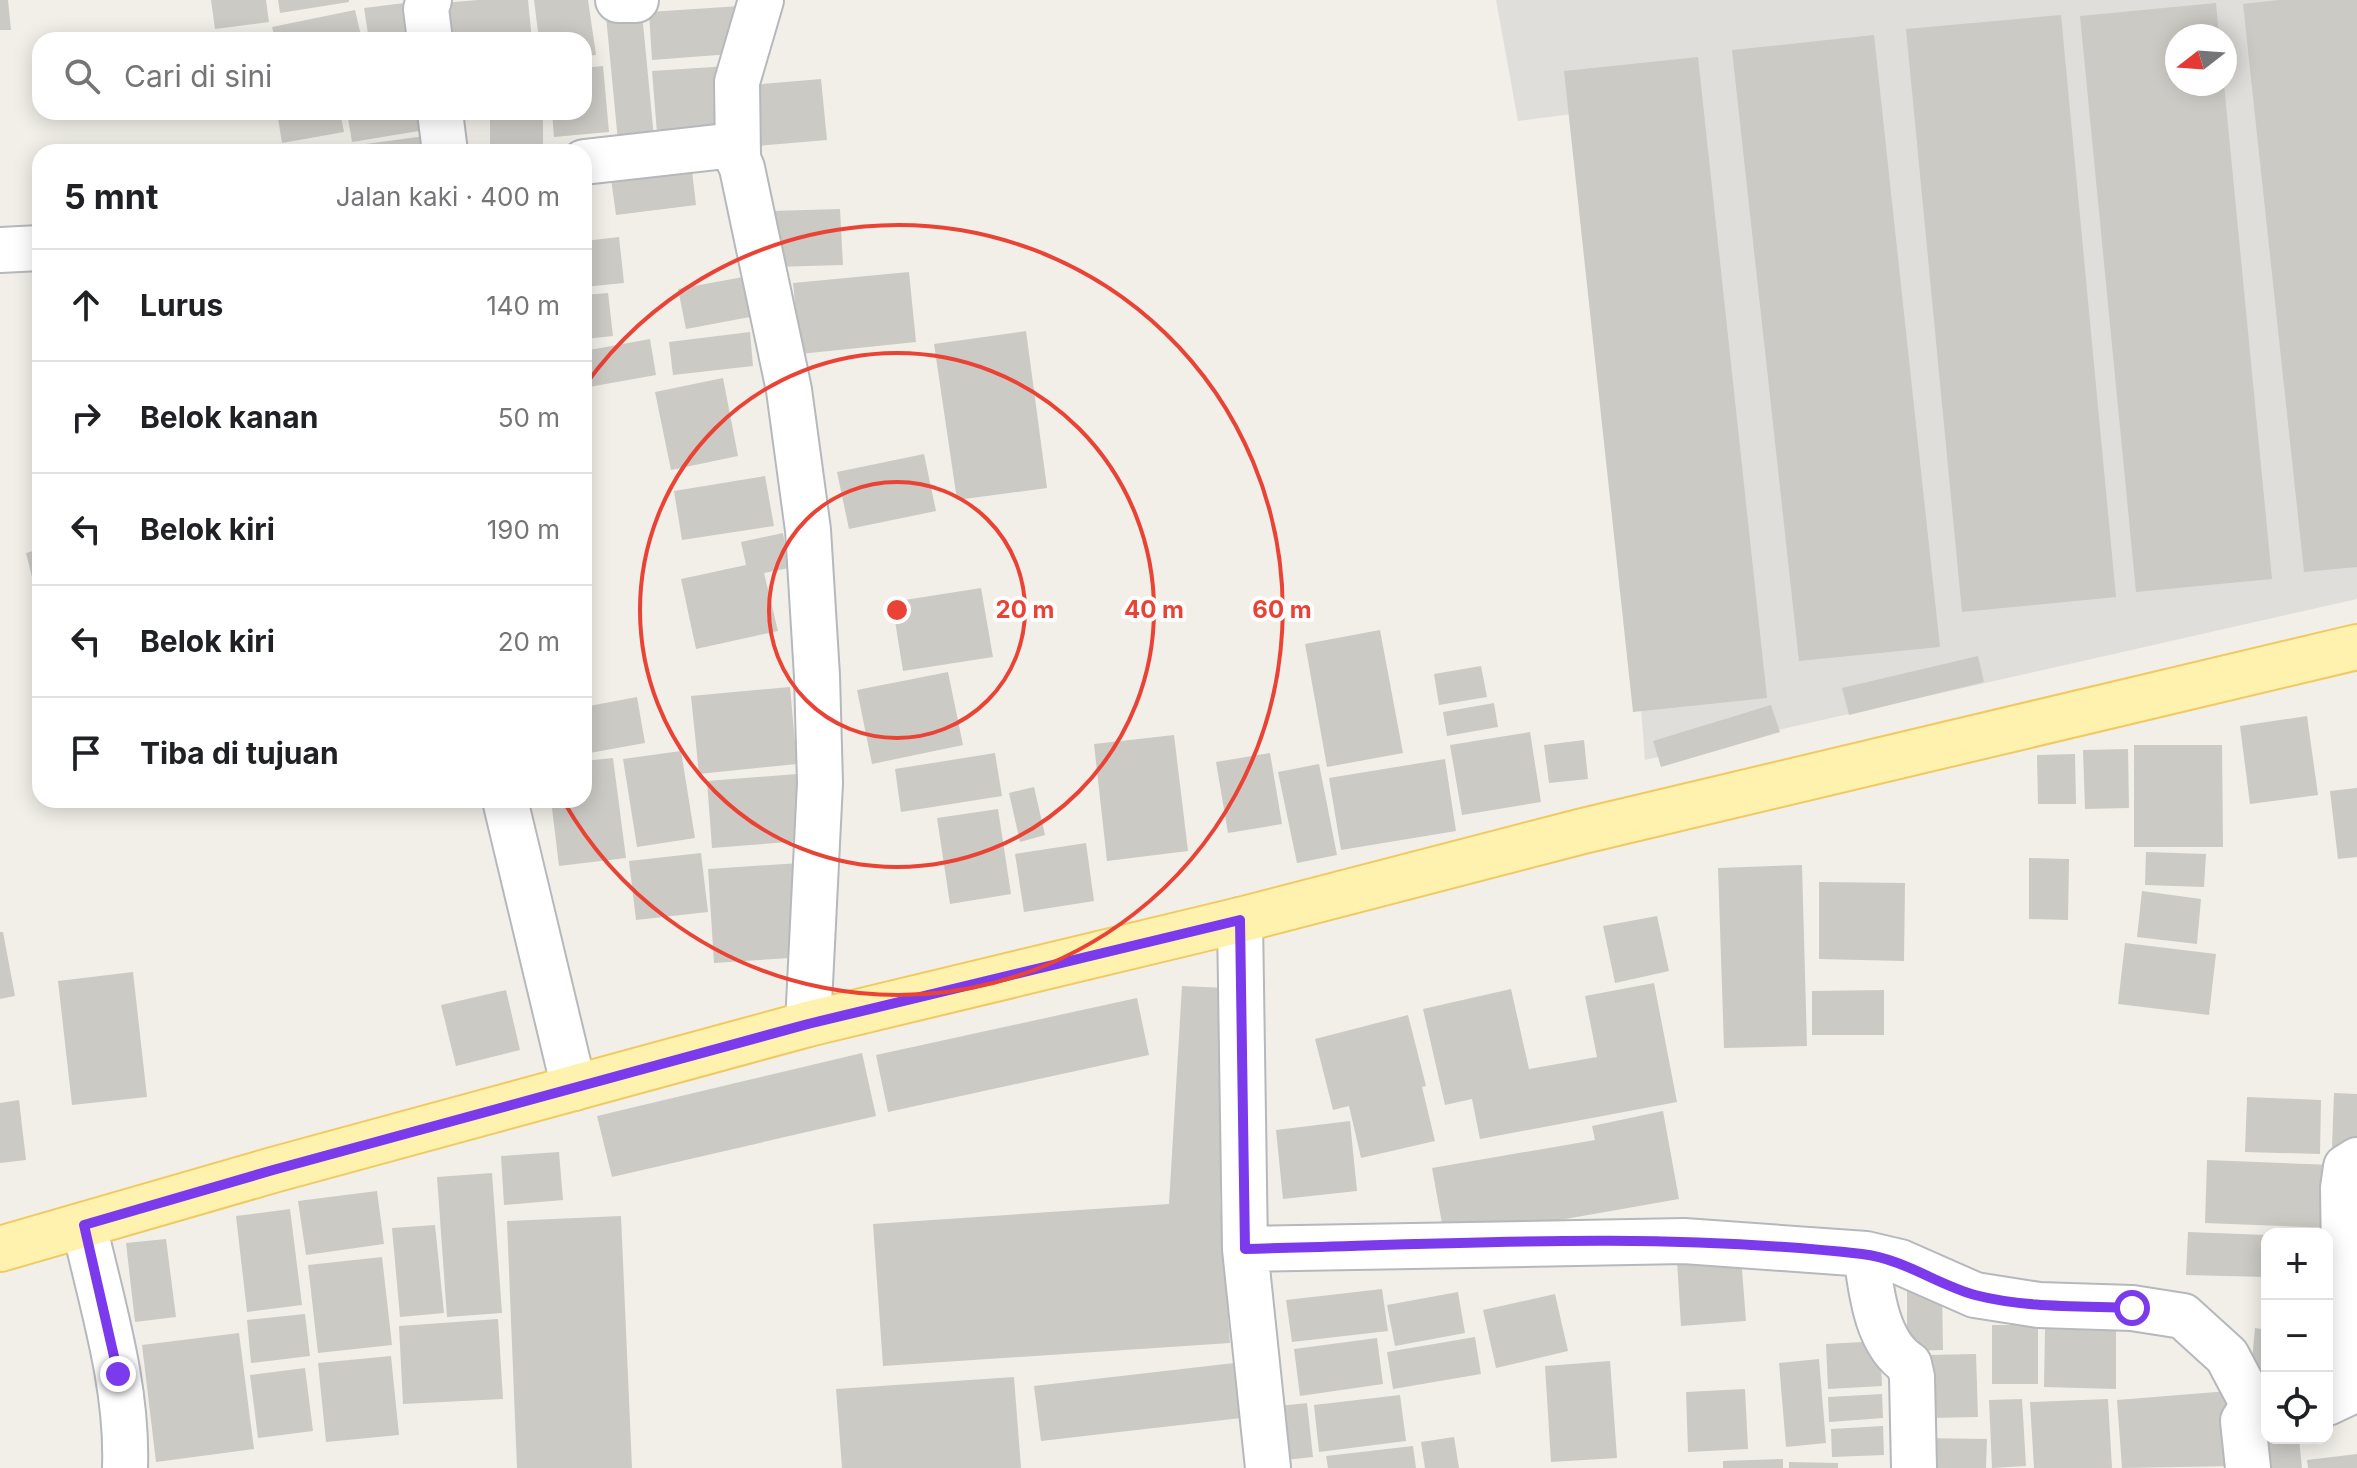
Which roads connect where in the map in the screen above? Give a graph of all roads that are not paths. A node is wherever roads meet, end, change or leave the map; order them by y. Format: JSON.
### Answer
{"nodes":[{"id":1,"x":429,"y":0,"type":"edge"},
{"id":2,"x":618,"y":0,"type":"edge"},
{"id":3,"x":636,"y":0,"type":"edge"},
{"id":4,"x":761,"y":0,"type":"edge"},
{"id":5,"x":429,"y":32,"type":"edge"},
{"id":6,"x":441,"y":120,"type":"edge"},
{"id":7,"x":444,"y":144,"type":"edge"},
{"id":8,"x":738,"y":156,"type":"junction"},
{"id":9,"x":592,"y":161,"type":"edge"},
{"id":10,"x":32,"y":248,"type":"edge"},
{"id":11,"x":0,"y":250,"type":"edge"},
{"id":12,"x":2357,"y":647,"type":"edge"},
{"id":13,"x":507,"y":808,"type":"edge"},
{"id":14,"x":1240,"y":920,"type":"junction"},
{"id":15,"x":808,"y":1024,"type":"junction"},
{"id":16,"x":574,"y":1088,"type":"junction"},
{"id":17,"x":2357,"y":1160,"type":"edge"},
{"id":18,"x":84,"y":1225,"type":"junction"},
{"id":19,"x":0,"y":1249,"type":"edge"},
{"id":20,"x":1245,"y":1249,"type":"junction"},
{"id":21,"x":1866,"y":1254,"type":"junction"},
{"id":22,"x":2333,"y":1400,"type":"edge"},
{"id":23,"x":2260,"y":1405,"type":"edge"},
{"id":24,"x":125,"y":1468,"type":"edge"},
{"id":25,"x":1268,"y":1468,"type":"edge"},
{"id":26,"x":1914,"y":1468,"type":"edge"},
{"id":27,"x":2248,"y":1468,"type":"edge"}],
"edges":[{"from":1,"to":5,"type":"street"},
{"from":2,"to":3,"type":"street"},
{"from":4,"to":8,"type":"street"},
{"from":6,"to":7,"type":"street"},
{"from":8,"to":9,"type":"street"},
{"from":8,"to":15,"type":"street"},
{"from":10,"to":11,"type":"street"},
{"from":12,"to":14,"type":"main road"},
{"from":13,"to":16,"type":"street"},
{"from":14,"to":15,"type":"main road"},
{"from":14,"to":20,"type":"street"},
{"from":15,"to":16,"type":"main road"},
{"from":16,"to":18,"type":"main road"},
{"from":17,"to":22,"type":"street"},
{"from":18,"to":19,"type":"main road"},
{"from":18,"to":24,"type":"street"},
{"from":20,"to":21,"type":"street"},
{"from":20,"to":25,"type":"street"},
{"from":21,"to":23,"type":"street"},
{"from":21,"to":26,"type":"street"},
{"from":23,"to":27,"type":"street"}]}
